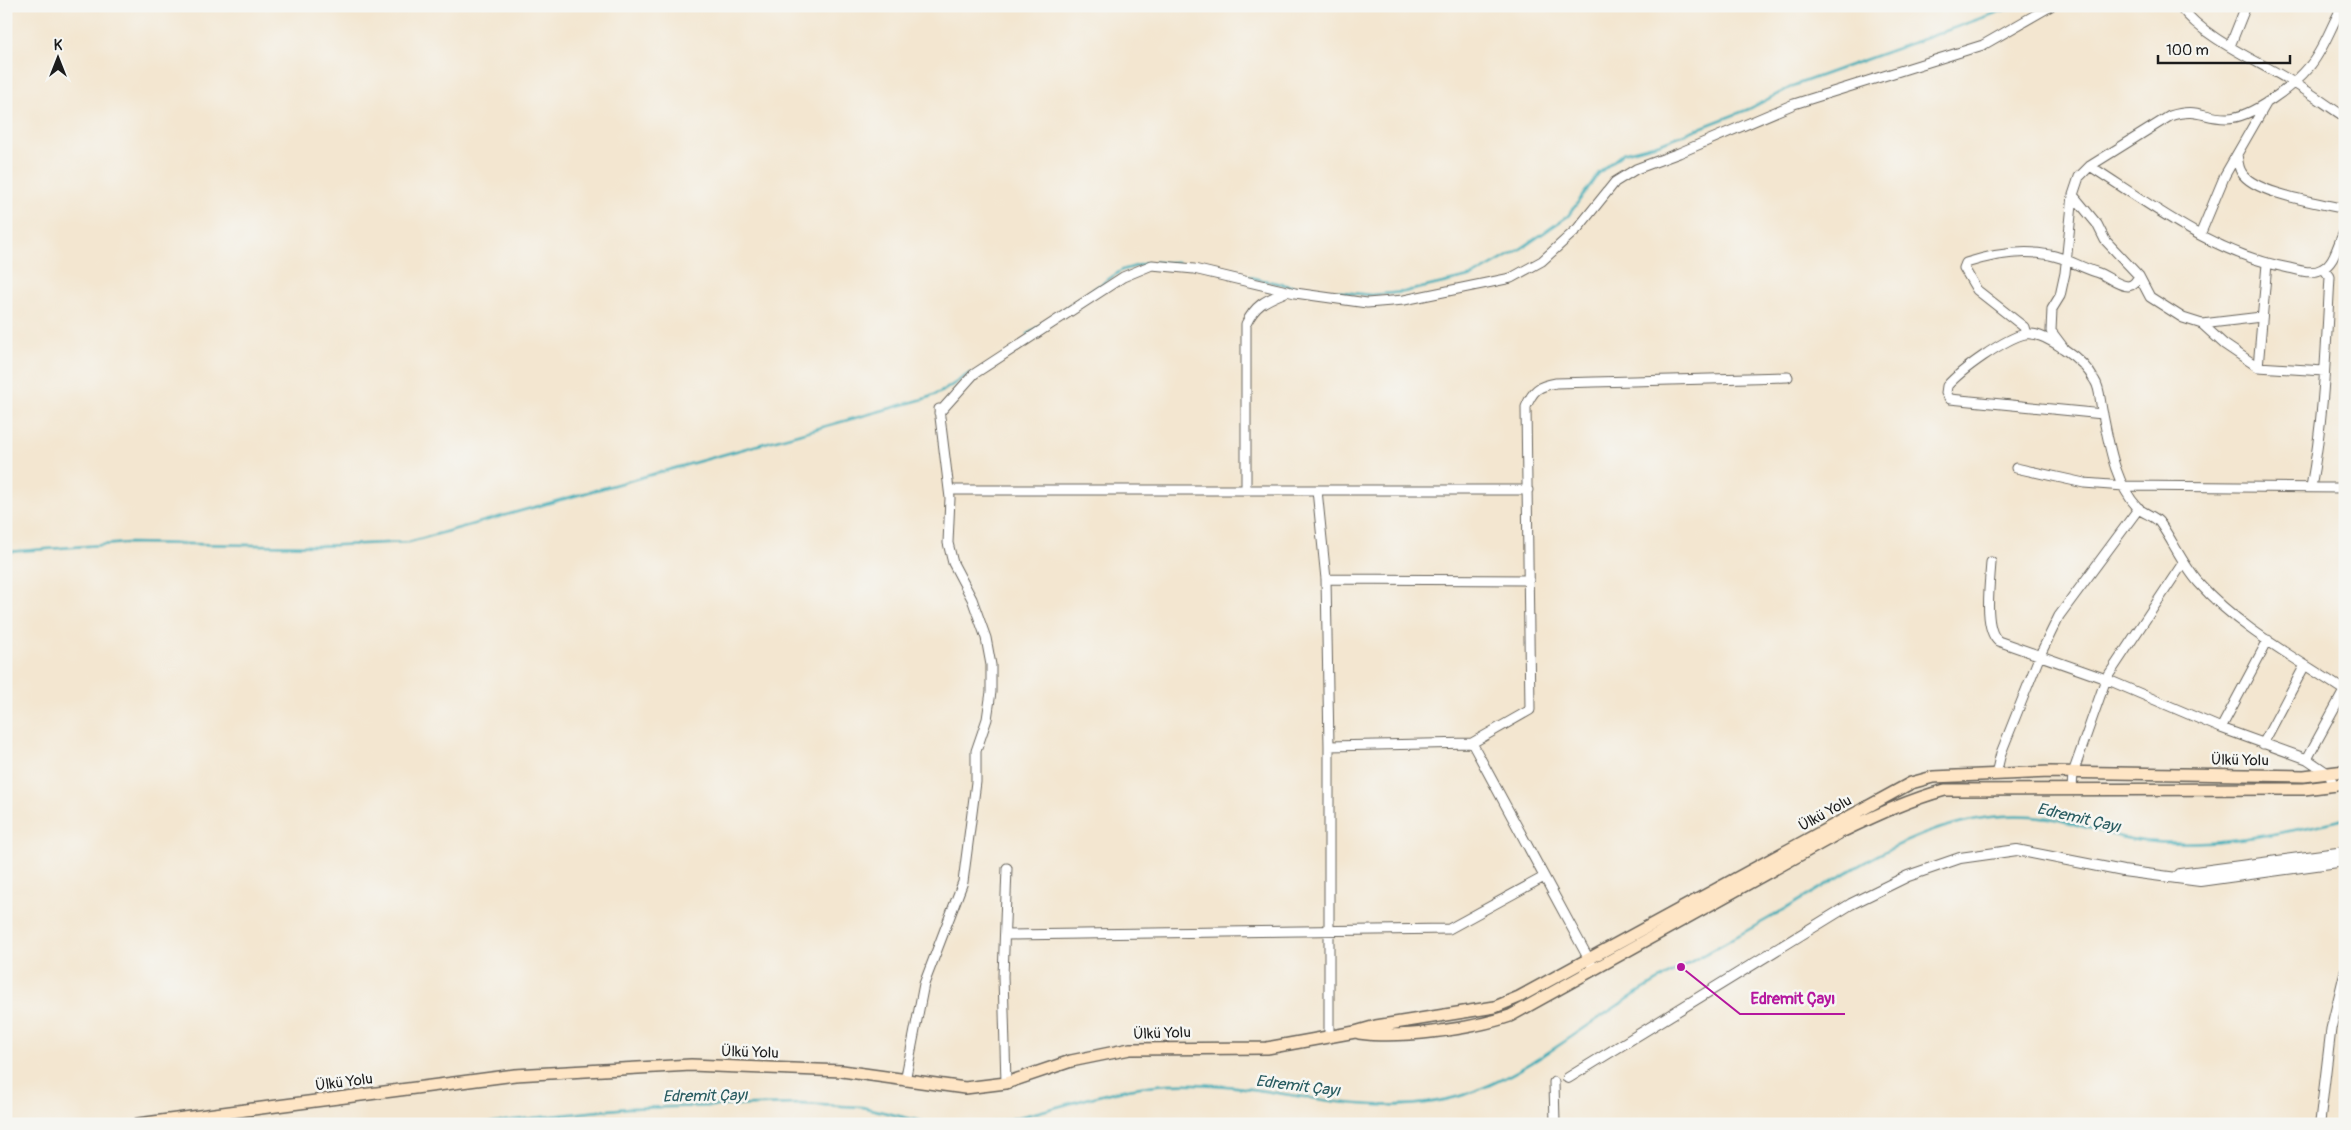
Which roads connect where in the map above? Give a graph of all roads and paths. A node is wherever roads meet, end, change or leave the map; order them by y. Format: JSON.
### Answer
{"nodes":[{"id":1,"x":2051,"y":6,"type":"edge"},
{"id":2,"x":2180,"y":6,"type":"edge"},
{"id":3,"x":2246,"y":6,"type":"edge"},
{"id":4,"x":2343,"y":6,"type":"edge"},
{"id":5,"x":2230,"y":46,"type":"junction"},
{"id":6,"x":2293,"y":82,"type":"junction"},
{"id":7,"x":2267,"y":101,"type":"junction"},
{"id":8,"x":2345,"y":117,"type":"edge"},
{"id":9,"x":2237,"y":154,"type":"junction"},
{"id":10,"x":2090,"y":166,"type":"junction"},
{"id":11,"x":2073,"y":195,"type":"junction"},
{"id":12,"x":2345,"y":209,"type":"edge"},
{"id":13,"x":2345,"y":231,"type":"edge"},
{"id":14,"x":2200,"y":235,"type":"junction"},
{"id":15,"x":2067,"y":260,"type":"junction"},
{"id":16,"x":2267,"y":264,"type":"junction"},
{"id":17,"x":2324,"y":269,"type":"junction"},
{"id":18,"x":2139,"y":276,"type":"junction"},
{"id":19,"x":1288,"y":291,"type":"junction"},
{"id":20,"x":2261,"y":317,"type":"junction"},
{"id":21,"x":2202,"y":324,"type":"junction"},
{"id":22,"x":2026,"y":334,"type":"junction"},
{"id":23,"x":2064,"y":349,"type":"junction"},
{"id":24,"x":2258,"y":367,"type":"junction"},
{"id":25,"x":2324,"y":371,"type":"junction"},
{"id":26,"x":1788,"y":377,"type":"dead end"},
{"id":27,"x":2103,"y":414,"type":"junction"},
{"id":28,"x":2016,"y":468,"type":"dead end"},
{"id":29,"x":2124,"y":486,"type":"junction"},
{"id":30,"x":2311,"y":487,"type":"junction"},
{"id":31,"x":2345,"y":488,"type":"edge"},
{"id":32,"x":949,"y":490,"type":"junction"},
{"id":33,"x":1246,"y":490,"type":"junction"},
{"id":34,"x":1317,"y":490,"type":"junction"},
{"id":35,"x":1528,"y":490,"type":"junction"},
{"id":36,"x":2139,"y":508,"type":"junction"},
{"id":37,"x":1991,"y":562,"type":"dead end"},
{"id":38,"x":2183,"y":563,"type":"junction"},
{"id":39,"x":1326,"y":579,"type":"junction"},
{"id":40,"x":1529,"y":580,"type":"junction"},
{"id":41,"x":2268,"y":640,"type":"junction"},
{"id":42,"x":2040,"y":655,"type":"junction"},
{"id":43,"x":2305,"y":664,"type":"junction"},
{"id":44,"x":2106,"y":679,"type":"junction"},
{"id":45,"x":2345,"y":691,"type":"edge"},
{"id":46,"x":2221,"y":728,"type":"junction"},
{"id":47,"x":1472,"y":742,"type":"junction"},
{"id":48,"x":2263,"y":744,"type":"junction"},
{"id":49,"x":1329,"y":746,"type":"junction"},
{"id":50,"x":2307,"y":759,"type":"junction"},
{"id":51,"x":2345,"y":771,"type":"edge"},
{"id":52,"x":2073,"y":772,"type":"junction"},
{"id":53,"x":1996,"y":774,"type":"junction"},
{"id":54,"x":2329,"y":774,"type":"junction"},
{"id":55,"x":2340,"y":785,"type":"edge"},
{"id":56,"x":2072,"y":789,"type":"junction"},
{"id":57,"x":2345,"y":852,"type":"edge"},
{"id":58,"x":2345,"y":861,"type":"edge"},
{"id":59,"x":1007,"y":868,"type":"dead end"},
{"id":60,"x":2169,"y":876,"type":"junction"},
{"id":61,"x":1544,"y":877,"type":"junction"},
{"id":62,"x":1328,"y":931,"type":"junction"},
{"id":63,"x":1005,"y":935,"type":"junction"},
{"id":64,"x":1588,"y":959,"type":"junction"},
{"id":65,"x":1594,"y":970,"type":"junction"},
{"id":66,"x":2345,"y":971,"type":"edge"},
{"id":67,"x":1355,"y":1032,"type":"junction"},
{"id":68,"x":1329,"y":1035,"type":"junction"},
{"id":69,"x":1568,"y":1078,"type":"dead end"},
{"id":70,"x":905,"y":1081,"type":"junction"},
{"id":71,"x":1554,"y":1082,"type":"dead end"},
{"id":72,"x":1006,"y":1083,"type":"junction"},
{"id":73,"x":2320,"y":1122,"type":"dead end"},
{"id":74,"x":138,"y":1124,"type":"edge"},
{"id":75,"x":1555,"y":1124,"type":"edge"}],
"edges":[{"from":1,"to":19,"type":"street"},
{"from":2,"to":5,"type":"street"},
{"from":3,"to":5,"type":"street"},
{"from":4,"to":6,"type":"street"},
{"from":5,"to":6,"type":"street"},
{"from":6,"to":7,"type":"street"},
{"from":6,"to":8,"type":"street"},
{"from":7,"to":9,"type":"street"},
{"from":7,"to":10,"type":"street"},
{"from":9,"to":12,"type":"street"},
{"from":9,"to":14,"type":"street"},
{"from":10,"to":11,"type":"street"},
{"from":10,"to":14,"type":"street"},
{"from":11,"to":15,"type":"street"},
{"from":11,"to":18,"type":"street"},
{"from":13,"to":17,"type":"street"},
{"from":14,"to":16,"type":"street"},
{"from":15,"to":18,"type":"street"},
{"from":15,"to":22,"type":"street"},
{"from":15,"to":23,"type":"street"},
{"from":16,"to":17,"type":"street"},
{"from":16,"to":20,"type":"street"},
{"from":17,"to":25,"type":"street"},
{"from":18,"to":21,"type":"street"},
{"from":19,"to":32,"type":"street"},
{"from":19,"to":33,"type":"street"},
{"from":20,"to":21,"type":"street"},
{"from":20,"to":24,"type":"street"},
{"from":21,"to":24,"type":"street"},
{"from":22,"to":23,"type":"street"},
{"from":22,"to":27,"type":"street"},
{"from":23,"to":27,"type":"street"},
{"from":24,"to":25,"type":"street"},
{"from":25,"to":30,"type":"street"},
{"from":26,"to":35,"type":"street"},
{"from":27,"to":29,"type":"street"},
{"from":28,"to":29,"type":"street"},
{"from":29,"to":30,"type":"street"},
{"from":29,"to":36,"type":"street"},
{"from":30,"to":31,"type":"street"},
{"from":32,"to":33,"type":"street"},
{"from":32,"to":70,"type":"street"},
{"from":33,"to":34,"type":"street"},
{"from":34,"to":35,"type":"street"},
{"from":34,"to":39,"type":"street"},
{"from":35,"to":40,"type":"street"},
{"from":36,"to":38,"type":"street"},
{"from":36,"to":42,"type":"street"},
{"from":37,"to":42,"type":"street"},
{"from":38,"to":41,"type":"street"},
{"from":38,"to":44,"type":"street"},
{"from":39,"to":40,"type":"street"},
{"from":39,"to":49,"type":"street"},
{"from":40,"to":47,"type":"street"},
{"from":41,"to":43,"type":"street"},
{"from":41,"to":46,"type":"street"},
{"from":42,"to":44,"type":"street"},
{"from":42,"to":53,"type":"street"},
{"from":43,"to":45,"type":"street"},
{"from":43,"to":48,"type":"street"},
{"from":44,"to":46,"type":"street"},
{"from":44,"to":52,"type":"street"},
{"from":45,"to":50,"type":"street"},
{"from":46,"to":48,"type":"street"},
{"from":47,"to":49,"type":"street"},
{"from":47,"to":61,"type":"street"},
{"from":48,"to":50,"type":"street"},
{"from":49,"to":62,"type":"street"},
{"from":50,"to":54,"type":"street"},
{"from":51,"to":54,"type":"main road","name":"Ülkü Yolu"},
{"from":52,"to":53,"type":"main road","name":"Ülkü Yolu"},
{"from":52,"to":54,"type":"main road","name":"Ülkü Yolu"},
{"from":52,"to":56,"type":"street"},
{"from":53,"to":64,"type":"main road","name":"Ülkü Yolu"},
{"from":54,"to":55,"type":"street"},
{"from":55,"to":56,"type":"main road","name":"Ülkü Yolu"},
{"from":56,"to":65,"type":"main road","name":"Ülkü Yolu"},
{"from":57,"to":60,"type":"street"},
{"from":58,"to":60,"type":"street"},
{"from":59,"to":63,"type":"street"},
{"from":60,"to":69,"type":"street"},
{"from":61,"to":62,"type":"street"},
{"from":61,"to":64,"type":"street"},
{"from":62,"to":63,"type":"street"},
{"from":62,"to":68,"type":"street"},
{"from":63,"to":72,"type":"street"},
{"from":64,"to":65,"type":"street"},
{"from":64,"to":67,"type":"main road","name":"Ülkü Yolu"},
{"from":65,"to":67,"type":"main road","name":"Ülkü Yolu"},
{"from":66,"to":73,"type":"street"},
{"from":67,"to":68,"type":"main road","name":"Ülkü Yolu"},
{"from":68,"to":72,"type":"main road","name":"Ülkü Yolu"},
{"from":70,"to":72,"type":"main road","name":"Ülkü Yolu"},
{"from":70,"to":74,"type":"main road","name":"Ülkü Yolu"},
{"from":71,"to":75,"type":"street"}]}
